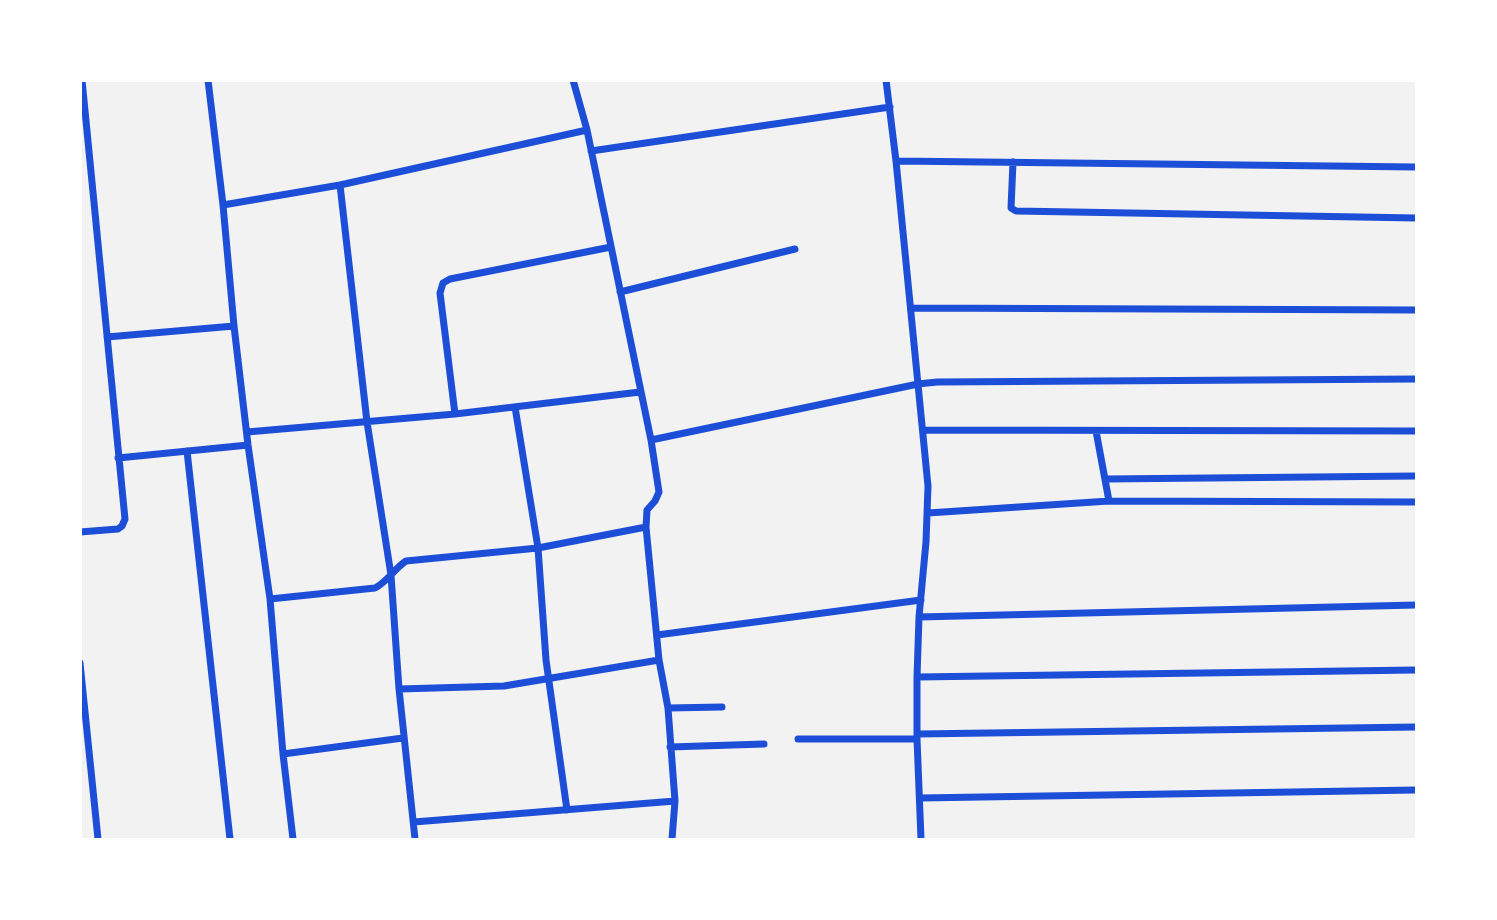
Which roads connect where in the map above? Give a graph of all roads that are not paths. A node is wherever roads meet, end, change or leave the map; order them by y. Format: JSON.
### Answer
{"nodes":[{"id":1,"x":82,"y":80,"type":"edge"},
{"id":2,"x":208,"y":80,"type":"edge"},
{"id":3,"x":573,"y":80,"type":"edge"},
{"id":4,"x":886,"y":80,"type":"edge"},
{"id":5,"x":890,"y":107,"type":"junction"},
{"id":6,"x":587,"y":130,"type":"junction"},
{"id":7,"x":591,"y":151,"type":"junction"},
{"id":8,"x":896,"y":161,"type":"junction"},
{"id":9,"x":1013,"y":162,"type":"junction"},
{"id":10,"x":1416,"y":167,"type":"edge"},
{"id":11,"x":340,"y":185,"type":"junction"},
{"id":12,"x":223,"y":205,"type":"junction"},
{"id":13,"x":1416,"y":218,"type":"edge"},
{"id":14,"x":611,"y":247,"type":"junction"},
{"id":15,"x":795,"y":250,"type":"dead end"},
{"id":16,"x":620,"y":292,"type":"junction"},
{"id":17,"x":911,"y":307,"type":"junction"},
{"id":18,"x":1416,"y":310,"type":"edge"},
{"id":19,"x":234,"y":326,"type":"junction"},
{"id":20,"x":107,"y":337,"type":"junction"},
{"id":21,"x":1416,"y":379,"type":"edge"},
{"id":22,"x":918,"y":384,"type":"junction"},
{"id":23,"x":640,"y":392,"type":"junction"},
{"id":24,"x":515,"y":407,"type":"junction"},
{"id":25,"x":455,"y":414,"type":"junction"},
{"id":26,"x":367,"y":422,"type":"junction"},
{"id":27,"x":923,"y":430,"type":"junction"},
{"id":28,"x":1096,"y":430,"type":"junction"},
{"id":29,"x":1416,"y":431,"type":"edge"},
{"id":30,"x":247,"y":432,"type":"junction"},
{"id":31,"x":651,"y":440,"type":"junction"},
{"id":32,"x":248,"y":445,"type":"junction"},
{"id":33,"x":187,"y":451,"type":"junction"},
{"id":34,"x":118,"y":458,"type":"junction"},
{"id":35,"x":1416,"y":476,"type":"edge"},
{"id":36,"x":1105,"y":479,"type":"junction"},
{"id":37,"x":1109,"y":501,"type":"junction"},
{"id":38,"x":1416,"y":502,"type":"edge"},
{"id":39,"x":928,"y":513,"type":"junction"},
{"id":40,"x":646,"y":527,"type":"junction"},
{"id":41,"x":80,"y":532,"type":"edge"},
{"id":42,"x":538,"y":548,"type":"junction"},
{"id":43,"x":391,"y":575,"type":"junction"},
{"id":44,"x":270,"y":598,"type":"junction"},
{"id":45,"x":921,"y":600,"type":"junction"},
{"id":46,"x":1416,"y":605,"type":"edge"},
{"id":47,"x":919,"y":617,"type":"junction"},
{"id":48,"x":657,"y":635,"type":"junction"},
{"id":49,"x":659,"y":660,"type":"junction"},
{"id":50,"x":80,"y":663,"type":"edge"},
{"id":51,"x":1416,"y":670,"type":"edge"},
{"id":52,"x":548,"y":677,"type":"junction"},
{"id":53,"x":917,"y":677,"type":"junction"},
{"id":54,"x":399,"y":689,"type":"junction"},
{"id":55,"x":722,"y":707,"type":"dead end"},
{"id":56,"x":668,"y":708,"type":"junction"},
{"id":57,"x":1416,"y":727,"type":"edge"},
{"id":58,"x":917,"y":736,"type":"junction"},
{"id":59,"x":403,"y":738,"type":"junction"},
{"id":60,"x":798,"y":739,"type":"dead end"},
{"id":61,"x":764,"y":744,"type":"dead end"},
{"id":62,"x":670,"y":747,"type":"junction"},
{"id":63,"x":283,"y":754,"type":"junction"},
{"id":64,"x":1416,"y":790,"type":"edge"},
{"id":65,"x":920,"y":798,"type":"junction"},
{"id":66,"x":675,"y":801,"type":"junction"},
{"id":67,"x":567,"y":810,"type":"junction"},
{"id":68,"x":414,"y":822,"type":"junction"},
{"id":69,"x":98,"y":839,"type":"edge"},
{"id":70,"x":230,"y":839,"type":"edge"},
{"id":71,"x":293,"y":839,"type":"edge"},
{"id":72,"x":415,"y":839,"type":"edge"},
{"id":73,"x":672,"y":839,"type":"edge"},
{"id":74,"x":921,"y":839,"type":"edge"}],
"edges":[{"from":1,"to":20,"type":"street"},
{"from":2,"to":12,"type":"street"},
{"from":3,"to":6,"type":"street"},
{"from":4,"to":5,"type":"street"},
{"from":5,"to":7,"type":"street"},
{"from":5,"to":8,"type":"street"},
{"from":6,"to":7,"type":"street"},
{"from":6,"to":11,"type":"street"},
{"from":7,"to":14,"type":"street"},
{"from":8,"to":9,"type":"street"},
{"from":8,"to":17,"type":"street"},
{"from":9,"to":10,"type":"street"},
{"from":9,"to":13,"type":"street"},
{"from":11,"to":12,"type":"street"},
{"from":11,"to":26,"type":"street"},
{"from":12,"to":19,"type":"street"},
{"from":14,"to":16,"type":"street"},
{"from":14,"to":25,"type":"street"},
{"from":15,"to":16,"type":"street"},
{"from":16,"to":23,"type":"street"},
{"from":17,"to":18,"type":"street"},
{"from":17,"to":22,"type":"street"},
{"from":19,"to":20,"type":"street"},
{"from":19,"to":30,"type":"street"},
{"from":20,"to":34,"type":"street"},
{"from":21,"to":22,"type":"street"},
{"from":22,"to":27,"type":"street"},
{"from":22,"to":31,"type":"street"},
{"from":23,"to":24,"type":"street"},
{"from":23,"to":31,"type":"street"},
{"from":24,"to":25,"type":"street"},
{"from":24,"to":42,"type":"street"},
{"from":25,"to":26,"type":"street"},
{"from":26,"to":30,"type":"street"},
{"from":26,"to":43,"type":"street"},
{"from":27,"to":28,"type":"street"},
{"from":27,"to":39,"type":"street"},
{"from":28,"to":29,"type":"street"},
{"from":28,"to":36,"type":"street"},
{"from":30,"to":32,"type":"street"},
{"from":31,"to":40,"type":"street"},
{"from":32,"to":33,"type":"street"},
{"from":32,"to":44,"type":"street"},
{"from":33,"to":34,"type":"street"},
{"from":33,"to":70,"type":"street"},
{"from":34,"to":41,"type":"street"},
{"from":35,"to":36,"type":"street"},
{"from":36,"to":37,"type":"street"},
{"from":37,"to":38,"type":"street"},
{"from":37,"to":39,"type":"street"},
{"from":39,"to":45,"type":"street"},
{"from":40,"to":42,"type":"street"},
{"from":40,"to":48,"type":"street"},
{"from":42,"to":43,"type":"street"},
{"from":42,"to":52,"type":"street"},
{"from":43,"to":44,"type":"street"},
{"from":43,"to":54,"type":"street"},
{"from":44,"to":63,"type":"street"},
{"from":45,"to":47,"type":"street"},
{"from":45,"to":48,"type":"street"},
{"from":46,"to":47,"type":"street"},
{"from":47,"to":53,"type":"street"},
{"from":48,"to":49,"type":"street"},
{"from":49,"to":52,"type":"street"},
{"from":49,"to":56,"type":"street"},
{"from":50,"to":69,"type":"street"},
{"from":51,"to":53,"type":"street"},
{"from":52,"to":54,"type":"street"},
{"from":52,"to":67,"type":"street"},
{"from":53,"to":58,"type":"street"},
{"from":54,"to":59,"type":"street"},
{"from":55,"to":56,"type":"street"},
{"from":56,"to":62,"type":"street"},
{"from":57,"to":58,"type":"street"},
{"from":58,"to":60,"type":"street"},
{"from":58,"to":65,"type":"street"},
{"from":59,"to":63,"type":"street"},
{"from":59,"to":68,"type":"street"},
{"from":61,"to":62,"type":"street"},
{"from":62,"to":66,"type":"street"},
{"from":63,"to":71,"type":"street"},
{"from":64,"to":65,"type":"street"},
{"from":65,"to":74,"type":"street"},
{"from":66,"to":67,"type":"street"},
{"from":66,"to":73,"type":"street"},
{"from":67,"to":68,"type":"street"},
{"from":68,"to":72,"type":"street"}]}
